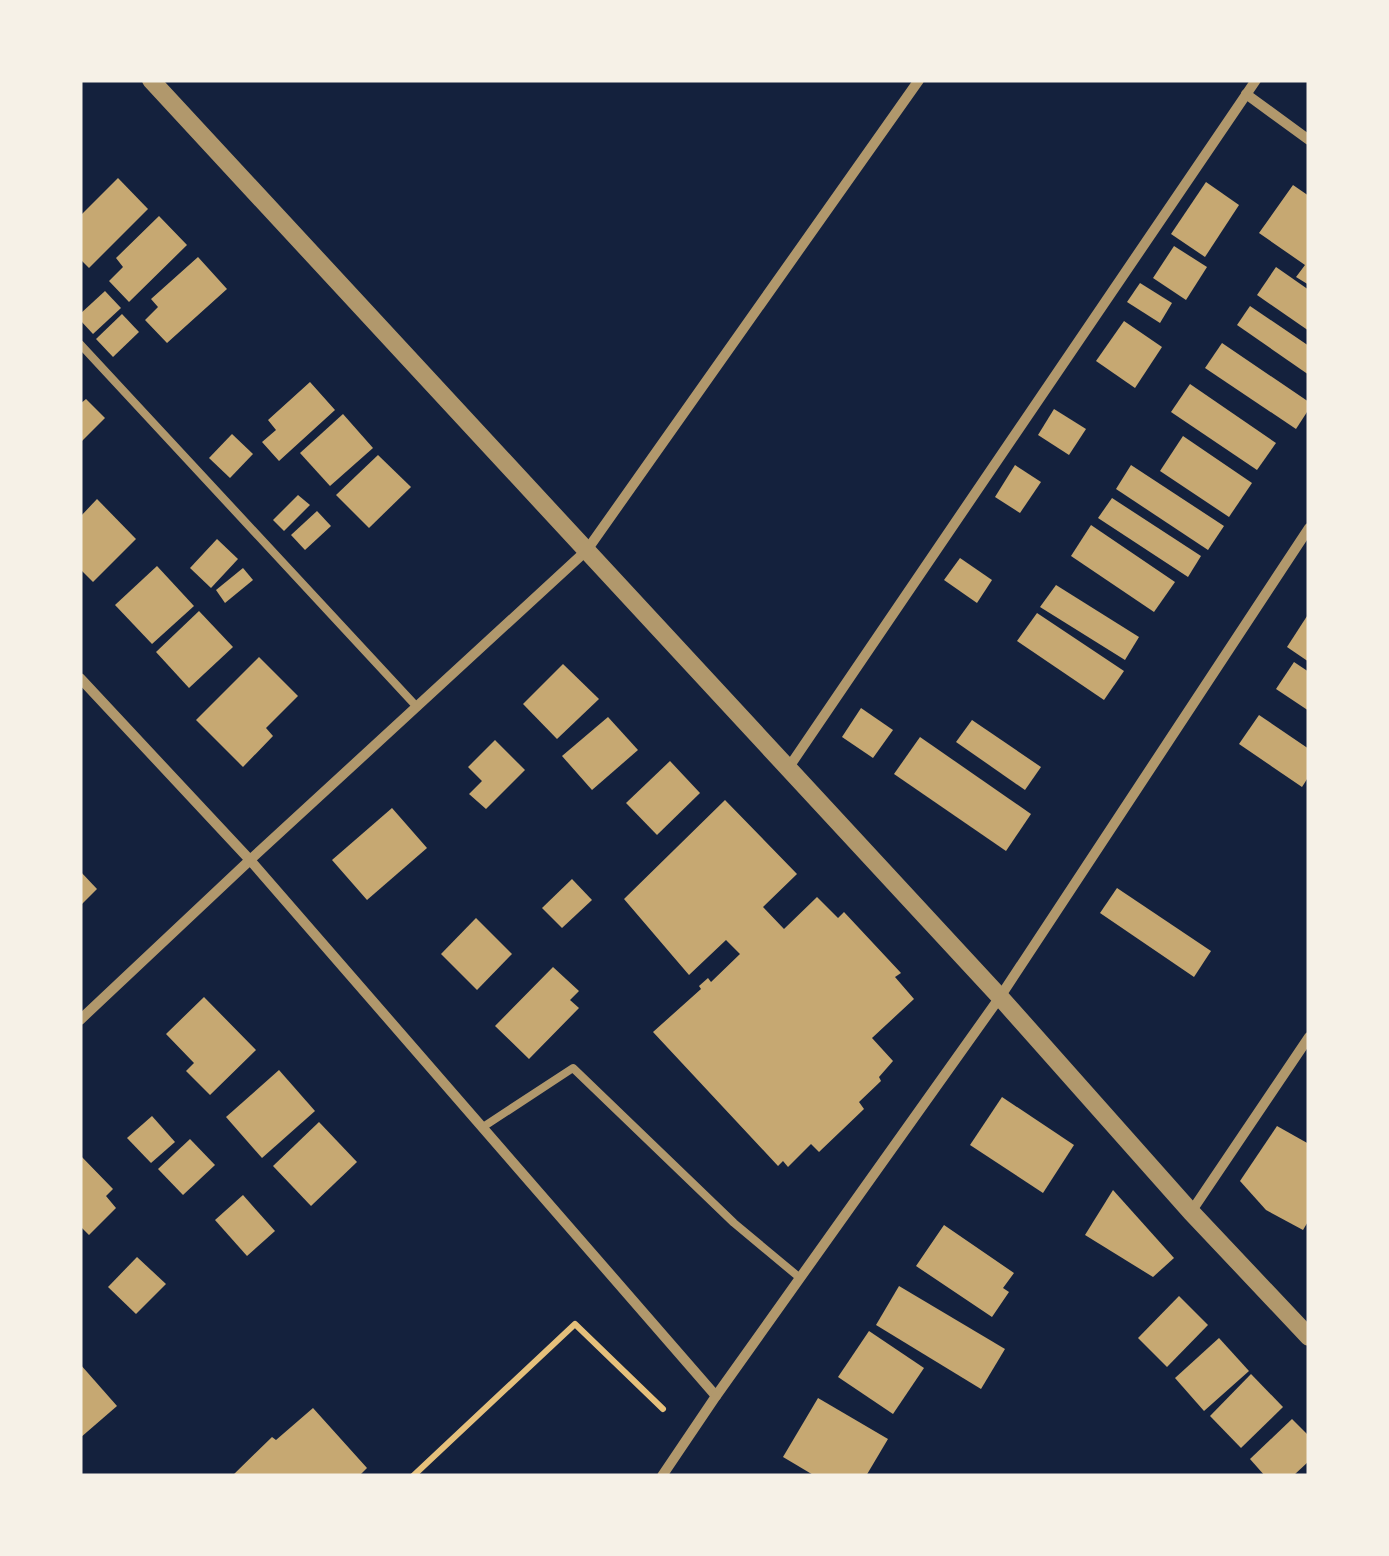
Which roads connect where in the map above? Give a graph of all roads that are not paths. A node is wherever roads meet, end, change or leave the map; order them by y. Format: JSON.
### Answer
{"nodes":[{"id":1,"x":150,"y":80,"type":"edge"},
{"id":2,"x":919,"y":80,"type":"edge"},
{"id":3,"x":1256,"y":80,"type":"edge"},
{"id":4,"x":1246,"y":94,"type":"junction"},
{"id":5,"x":1309,"y":140,"type":"edge"},
{"id":6,"x":80,"y":344,"type":"edge"},
{"id":7,"x":1309,"y":528,"type":"edge"},
{"id":8,"x":587,"y":550,"type":"junction"},
{"id":9,"x":80,"y":678,"type":"edge"},
{"id":10,"x":417,"y":707,"type":"junction"},
{"id":11,"x":788,"y":770,"type":"junction"},
{"id":12,"x":250,"y":860,"type":"junction"},
{"id":13,"x":1000,"y":998,"type":"junction"},
{"id":14,"x":80,"y":1020,"type":"edge"},
{"id":15,"x":1309,"y":1038,"type":"edge"},
{"id":16,"x":482,"y":1127,"type":"junction"},
{"id":17,"x":1191,"y":1212,"type":"junction"},
{"id":18,"x":800,"y":1278,"type":"junction"},
{"id":19,"x":1309,"y":1337,"type":"edge"},
{"id":20,"x":716,"y":1396,"type":"junction"},
{"id":21,"x":662,"y":1476,"type":"edge"}],
"edges":[{"from":1,"to":8,"type":"street"},
{"from":2,"to":8,"type":"street"},
{"from":3,"to":4,"type":"street"},
{"from":4,"to":5,"type":"street"},
{"from":4,"to":11,"type":"street"},
{"from":6,"to":10,"type":"lane"},
{"from":7,"to":13,"type":"street"},
{"from":8,"to":10,"type":"street"},
{"from":8,"to":11,"type":"street"},
{"from":9,"to":12,"type":"street"},
{"from":10,"to":12,"type":"street"},
{"from":11,"to":13,"type":"street"},
{"from":12,"to":14,"type":"street"},
{"from":12,"to":16,"type":"street"},
{"from":13,"to":17,"type":"street"},
{"from":13,"to":18,"type":"street"},
{"from":15,"to":17,"type":"street"},
{"from":16,"to":18,"type":"lane"},
{"from":16,"to":20,"type":"street"},
{"from":17,"to":19,"type":"street"},
{"from":18,"to":20,"type":"street"},
{"from":20,"to":21,"type":"street"}]}
